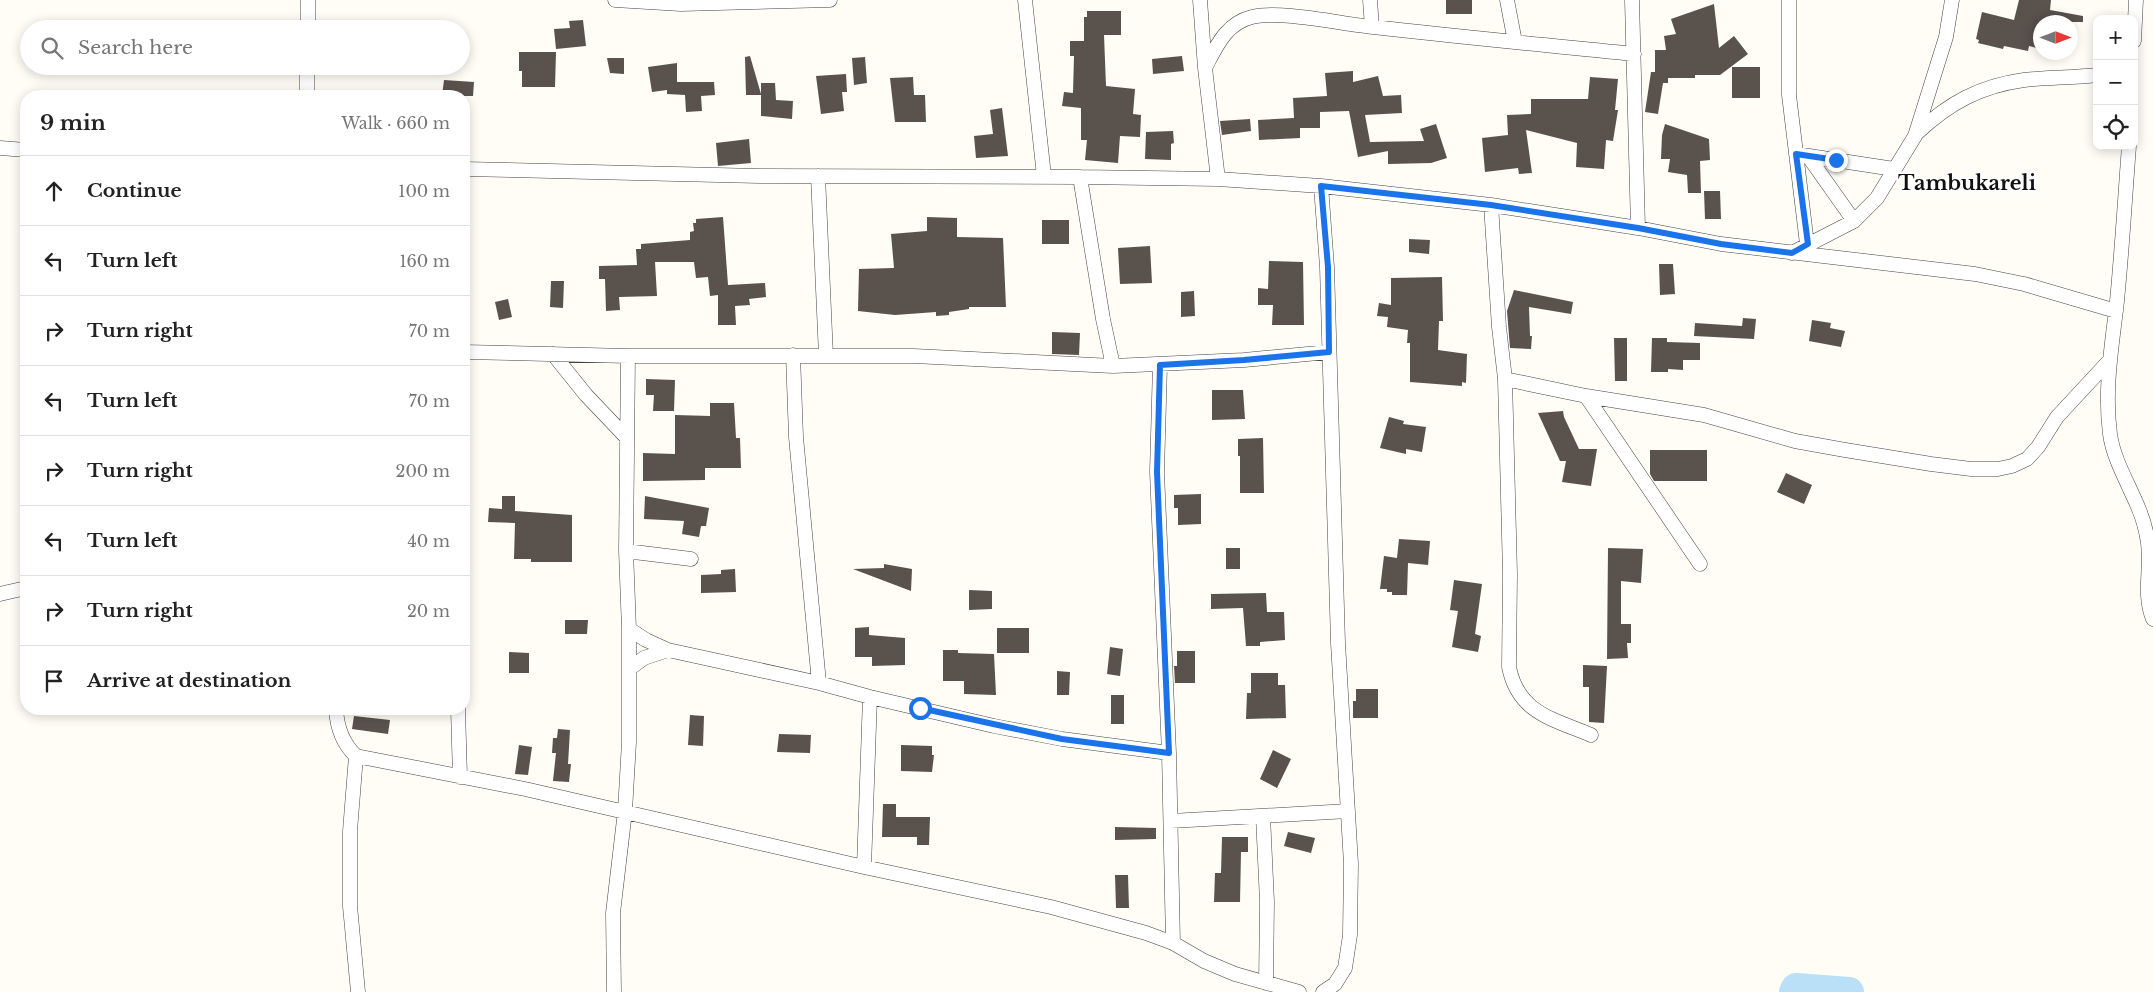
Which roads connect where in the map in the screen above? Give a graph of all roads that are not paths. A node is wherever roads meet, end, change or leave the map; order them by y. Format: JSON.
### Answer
{"nodes":[{"id":1,"x":308,"y":0,"type":"edge"},
{"id":2,"x":615,"y":0,"type":"edge"},
{"id":3,"x":830,"y":0,"type":"edge"},
{"id":4,"x":1025,"y":0,"type":"edge"},
{"id":5,"x":1200,"y":0,"type":"edge"},
{"id":6,"x":1370,"y":0,"type":"edge"},
{"id":7,"x":1507,"y":0,"type":"edge"},
{"id":8,"x":1632,"y":0,"type":"edge"},
{"id":9,"x":1789,"y":0,"type":"edge"},
{"id":10,"x":1952,"y":0,"type":"edge"},
{"id":11,"x":2136,"y":0,"type":"edge"},
{"id":12,"x":2135,"y":15,"type":"edge"},
{"id":13,"x":308,"y":20,"type":"edge"},
{"id":14,"x":1372,"y":27,"type":"junction"},
{"id":15,"x":1515,"y":42,"type":"junction"},
{"id":16,"x":1634,"y":54,"type":"junction"},
{"id":17,"x":1205,"y":68,"type":"junction"},
{"id":18,"x":2093,"y":74,"type":"edge"},
{"id":19,"x":307,"y":75,"type":"edge"},
{"id":20,"x":307,"y":90,"type":"edge"},
{"id":21,"x":1915,"y":136,"type":"junction"},
{"id":22,"x":0,"y":148,"type":"edge"},
{"id":23,"x":20,"y":150,"type":"edge"},
{"id":24,"x":2128,"y":150,"type":"edge"},
{"id":25,"x":1802,"y":155,"type":"junction"},
{"id":26,"x":1894,"y":169,"type":"junction"},
{"id":27,"x":470,"y":170,"type":"edge"},
{"id":28,"x":818,"y":176,"type":"junction"},
{"id":29,"x":1044,"y":176,"type":"junction"},
{"id":30,"x":1080,"y":176,"type":"junction"},
{"id":31,"x":1218,"y":179,"type":"junction"},
{"id":32,"x":1321,"y":186,"type":"junction"},
{"id":33,"x":1491,"y":205,"type":"junction"},
{"id":34,"x":1854,"y":221,"type":"junction"},
{"id":35,"x":1638,"y":228,"type":"junction"},
{"id":36,"x":1808,"y":244,"type":"junction"},
{"id":37,"x":1792,"y":253,"type":"junction"},
{"id":38,"x":2116,"y":311,"type":"junction"},
{"id":39,"x":470,"y":352,"type":"edge"},
{"id":40,"x":1329,"y":352,"type":"junction"},
{"id":41,"x":553,"y":354,"type":"junction"},
{"id":42,"x":793,"y":355,"type":"junction"},
{"id":43,"x":628,"y":356,"type":"junction"},
{"id":44,"x":826,"y":356,"type":"junction"},
{"id":45,"x":2110,"y":362,"type":"junction"},
{"id":46,"x":1160,"y":365,"type":"junction"},
{"id":47,"x":1113,"y":366,"type":"junction"},
{"id":48,"x":1505,"y":379,"type":"junction"},
{"id":49,"x":1586,"y":396,"type":"junction"},
{"id":50,"x":627,"y":438,"type":"junction"},
{"id":51,"x":2150,"y":536,"type":"edge"},
{"id":52,"x":626,"y":551,"type":"junction"},
{"id":53,"x":691,"y":559,"type":"dead end"},
{"id":54,"x":1700,"y":564,"type":"dead end"},
{"id":55,"x":20,"y":589,"type":"edge"},
{"id":56,"x":0,"y":594,"type":"edge"},
{"id":57,"x":2153,"y":619,"type":"edge"},
{"id":58,"x":629,"y":629,"type":"junction"},
{"id":59,"x":668,"y":650,"type":"junction"},
{"id":60,"x":629,"y":669,"type":"junction"},
{"id":61,"x":820,"y":683,"type":"junction"},
{"id":62,"x":870,"y":697,"type":"junction"},
{"id":63,"x":337,"y":715,"type":"edge"},
{"id":64,"x":458,"y":715,"type":"edge"},
{"id":65,"x":1591,"y":735,"type":"dead end"},
{"id":66,"x":1169,"y":753,"type":"junction"},
{"id":67,"x":356,"y":756,"type":"junction"},
{"id":68,"x":460,"y":777,"type":"junction"},
{"id":69,"x":626,"y":811,"type":"junction"},
{"id":70,"x":1348,"y":811,"type":"junction"},
{"id":71,"x":1264,"y":816,"type":"junction"},
{"id":72,"x":1171,"y":820,"type":"junction"},
{"id":73,"x":864,"y":868,"type":"junction"},
{"id":74,"x":1172,"y":942,"type":"junction"},
{"id":75,"x":1266,"y":983,"type":"junction"},
{"id":76,"x":358,"y":992,"type":"edge"},
{"id":77,"x":614,"y":992,"type":"edge"},
{"id":78,"x":1299,"y":992,"type":"edge"},
{"id":79,"x":1322,"y":992,"type":"edge"}],
"edges":[{"from":1,"to":13,"type":"street"},
{"from":2,"to":3,"type":"street"},
{"from":4,"to":29,"type":"street"},
{"from":5,"to":17,"type":"street"},
{"from":6,"to":14,"type":"street"},
{"from":7,"to":15,"type":"street"},
{"from":8,"to":16,"type":"street"},
{"from":9,"to":25,"type":"street"},
{"from":10,"to":21,"type":"street"},
{"from":11,"to":12,"type":"street"},
{"from":14,"to":15,"type":"street"},
{"from":14,"to":17,"type":"street"},
{"from":15,"to":16,"type":"street"},
{"from":16,"to":35,"type":"street"},
{"from":17,"to":31,"type":"street"},
{"from":18,"to":21,"type":"street"},
{"from":19,"to":20,"type":"street"},
{"from":21,"to":26,"type":"street"},
{"from":22,"to":23,"type":"street"},
{"from":24,"to":38,"type":"street"},
{"from":25,"to":26,"type":"street"},
{"from":25,"to":34,"type":"street"},
{"from":25,"to":36,"type":"street"},
{"from":26,"to":34,"type":"street"},
{"from":27,"to":28,"type":"street"},
{"from":28,"to":29,"type":"street"},
{"from":28,"to":44,"type":"street"},
{"from":29,"to":30,"type":"street"},
{"from":30,"to":31,"type":"street"},
{"from":30,"to":47,"type":"street"},
{"from":31,"to":32,"type":"street"},
{"from":32,"to":33,"type":"street"},
{"from":32,"to":40,"type":"street"},
{"from":33,"to":35,"type":"street"},
{"from":33,"to":48,"type":"street"},
{"from":34,"to":36,"type":"street"},
{"from":35,"to":37,"type":"street"},
{"from":36,"to":37,"type":"street"},
{"from":37,"to":38,"type":"street"},
{"from":38,"to":45,"type":"street"},
{"from":39,"to":41,"type":"street"},
{"from":40,"to":46,"type":"street"},
{"from":40,"to":70,"type":"street"},
{"from":41,"to":43,"type":"street"},
{"from":41,"to":50,"type":"street"},
{"from":42,"to":43,"type":"street"},
{"from":42,"to":44,"type":"street"},
{"from":42,"to":61,"type":"street"},
{"from":43,"to":50,"type":"street"},
{"from":44,"to":47,"type":"street"},
{"from":45,"to":49,"type":"street"},
{"from":45,"to":51,"type":"street"},
{"from":46,"to":47,"type":"street"},
{"from":46,"to":66,"type":"street"},
{"from":48,"to":49,"type":"street"},
{"from":48,"to":65,"type":"street"},
{"from":49,"to":54,"type":"street"},
{"from":50,"to":52,"type":"street"},
{"from":51,"to":57,"type":"street"},
{"from":52,"to":53,"type":"street"},
{"from":52,"to":58,"type":"street"},
{"from":55,"to":56,"type":"street"},
{"from":58,"to":59,"type":"street"},
{"from":58,"to":60,"type":"street"},
{"from":59,"to":60,"type":"street"},
{"from":59,"to":61,"type":"street"},
{"from":60,"to":69,"type":"street"},
{"from":61,"to":62,"type":"street"},
{"from":62,"to":66,"type":"street"},
{"from":62,"to":73,"type":"street"},
{"from":63,"to":67,"type":"street"},
{"from":64,"to":68,"type":"street"},
{"from":66,"to":72,"type":"street"},
{"from":67,"to":68,"type":"street"},
{"from":67,"to":76,"type":"street"},
{"from":68,"to":69,"type":"street"},
{"from":69,"to":73,"type":"street"},
{"from":69,"to":77,"type":"street"},
{"from":70,"to":71,"type":"street"},
{"from":70,"to":79,"type":"street"},
{"from":71,"to":72,"type":"street"},
{"from":71,"to":75,"type":"street"},
{"from":72,"to":74,"type":"street"},
{"from":73,"to":74,"type":"street"},
{"from":74,"to":75,"type":"street"},
{"from":75,"to":78,"type":"street"}]}
